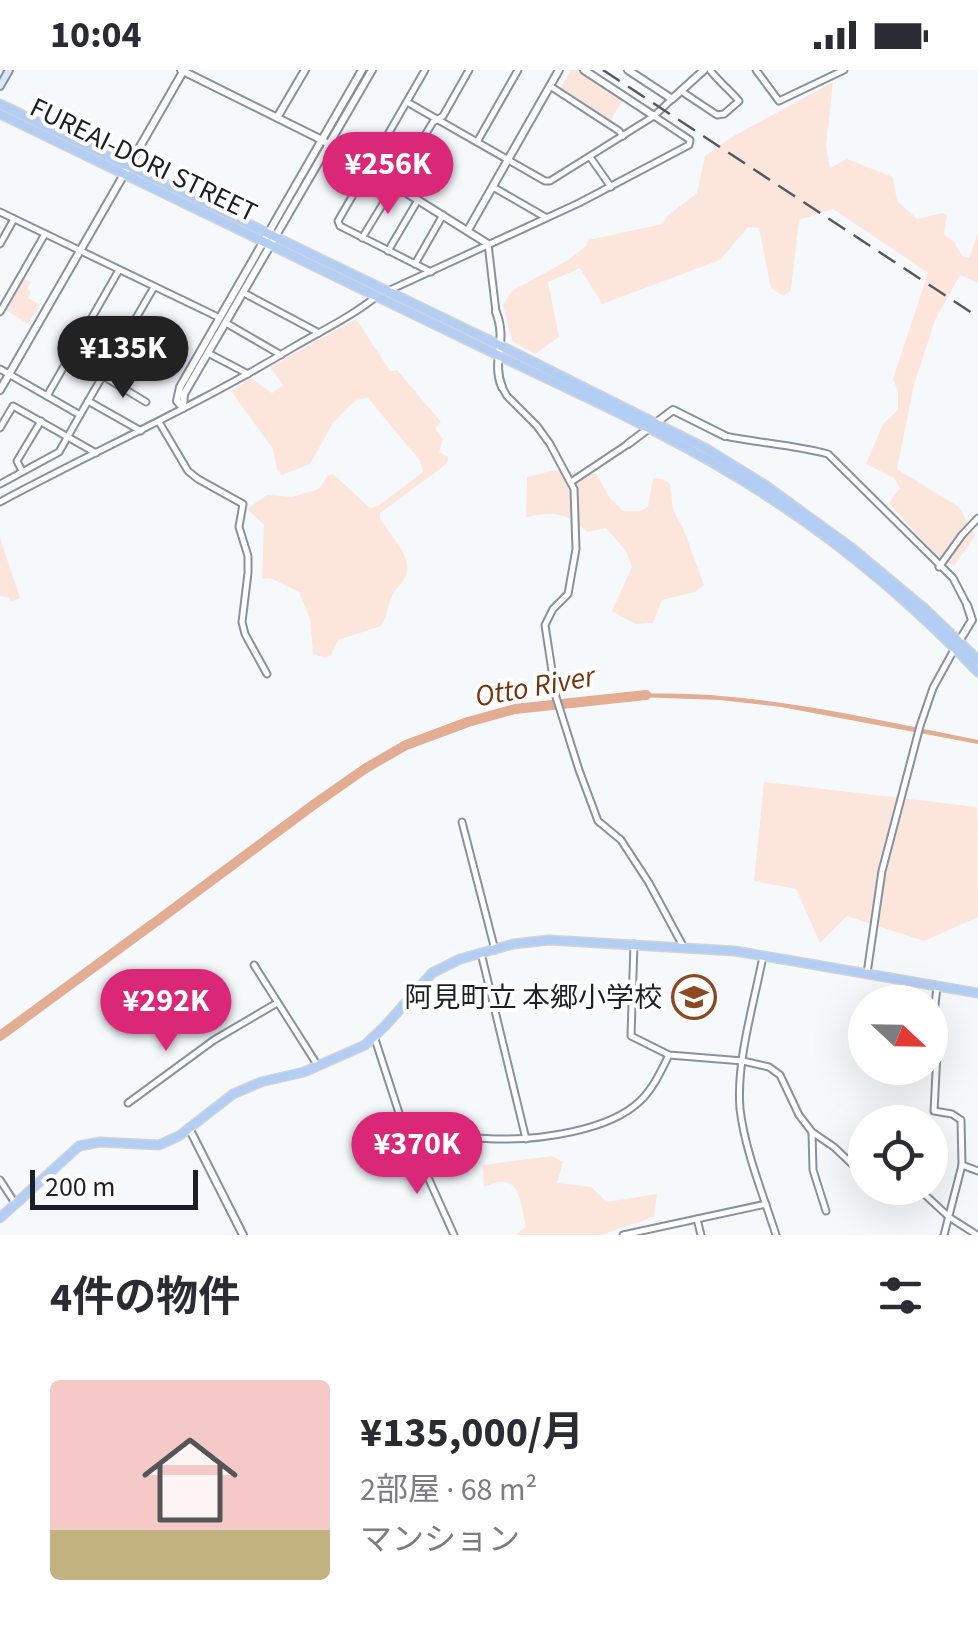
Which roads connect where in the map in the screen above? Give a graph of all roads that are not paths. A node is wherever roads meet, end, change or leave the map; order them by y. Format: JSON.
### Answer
{"nodes":[{"id":1,"x":9,"y":70,"type":"edge"},
{"id":2,"x":183,"y":70,"type":"edge"},
{"id":3,"x":305,"y":70,"type":"edge"},
{"id":4,"x":362,"y":70,"type":"edge"},
{"id":5,"x":372,"y":70,"type":"edge"},
{"id":6,"x":425,"y":70,"type":"edge"},
{"id":7,"x":469,"y":70,"type":"edge"},
{"id":8,"x":518,"y":70,"type":"edge"},
{"id":9,"x":560,"y":70,"type":"edge"},
{"id":10,"x":584,"y":70,"type":"edge"},
{"id":11,"x":628,"y":70,"type":"edge"},
{"id":12,"x":650,"y":70,"type":"edge"},
{"id":13,"x":707,"y":70,"type":"edge"},
{"id":14,"x":844,"y":70,"type":"edge"},
{"id":15,"x":759,"y":71,"type":"edge"},
{"id":16,"x":644,"y":80,"type":"junction"},
{"id":17,"x":0,"y":86,"type":"edge"},
{"id":18,"x":550,"y":86,"type":"junction"},
{"id":19,"x":682,"y":91,"type":"junction"},
{"id":20,"x":672,"y":99,"type":"junction"},
{"id":21,"x":407,"y":102,"type":"junction"},
{"id":22,"x":0,"y":104,"type":"edge"},
{"id":23,"x":0,"y":114,"type":"edge"},
{"id":24,"x":654,"y":116,"type":"junction"},
{"id":25,"x":278,"y":117,"type":"junction"},
{"id":26,"x":436,"y":119,"type":"junction"},
{"id":27,"x":623,"y":136,"type":"junction"},
{"id":28,"x":326,"y":142,"type":"junction"},
{"id":29,"x":477,"y":142,"type":"junction"},
{"id":30,"x":590,"y":157,"type":"junction"},
{"id":31,"x":509,"y":160,"type":"junction"},
{"id":32,"x":368,"y":169,"type":"junction"},
{"id":33,"x":128,"y":171,"type":"junction"},
{"id":34,"x":394,"y":185,"type":"junction"},
{"id":35,"x":493,"y":187,"type":"junction"},
{"id":36,"x":611,"y":187,"type":"junction"},
{"id":37,"x":418,"y":200,"type":"junction"},
{"id":38,"x":0,"y":212,"type":"edge"},
{"id":39,"x":443,"y":215,"type":"junction"},
{"id":40,"x":545,"y":217,"type":"junction"},
{"id":41,"x":14,"y":219,"type":"junction"},
{"id":42,"x":468,"y":230,"type":"junction"},
{"id":43,"x":45,"y":234,"type":"junction"},
{"id":44,"x":362,"y":238,"type":"junction"},
{"id":45,"x":270,"y":240,"type":"junction"},
{"id":46,"x":0,"y":244,"type":"edge"},
{"id":47,"x":488,"y":244,"type":"junction"},
{"id":48,"x":388,"y":251,"type":"junction"},
{"id":49,"x":80,"y":252,"type":"junction"},
{"id":50,"x":415,"y":264,"type":"junction"},
{"id":51,"x":119,"y":270,"type":"junction"},
{"id":52,"x":432,"y":272,"type":"junction"},
{"id":53,"x":154,"y":287,"type":"junction"},
{"id":54,"x":387,"y":292,"type":"junction"},
{"id":55,"x":244,"y":293,"type":"junction"},
{"id":56,"x":377,"y":296,"type":"junction"},
{"id":57,"x":0,"y":312,"type":"edge"},
{"id":58,"x":496,"y":312,"type":"joint"},
{"id":59,"x":223,"y":321,"type":"junction"},
{"id":60,"x":319,"y":333,"type":"junction"},
{"id":61,"x":501,"y":346,"type":"junction"},
{"id":62,"x":208,"y":353,"type":"junction"},
{"id":63,"x":281,"y":355,"type":"junction"},
{"id":64,"x":499,"y":356,"type":"junction"},
{"id":65,"x":0,"y":370,"type":"edge"},
{"id":66,"x":248,"y":374,"type":"junction"},
{"id":67,"x":9,"y":375,"type":"junction"},
{"id":68,"x":103,"y":376,"type":"junction"},
{"id":69,"x":502,"y":388,"type":"joint"},
{"id":70,"x":0,"y":390,"type":"edge"},
{"id":71,"x":48,"y":396,"type":"junction"},
{"id":72,"x":88,"y":401,"type":"junction"},
{"id":73,"x":146,"y":402,"type":"dead end"},
{"id":74,"x":184,"y":408,"type":"junction"},
{"id":75,"x":80,"y":415,"type":"junction"},
{"id":76,"x":41,"y":422,"type":"junction"},
{"id":77,"x":160,"y":422,"type":"junction"},
{"id":78,"x":653,"y":425,"type":"junction"},
{"id":79,"x":0,"y":428,"type":"edge"},
{"id":80,"x":141,"y":432,"type":"junction"},
{"id":81,"x":725,"y":436,"type":"joint"},
{"id":82,"x":68,"y":438,"type":"junction"},
{"id":83,"x":628,"y":444,"type":"joint"},
{"id":84,"x":96,"y":454,"type":"junction"},
{"id":85,"x":22,"y":472,"type":"junction"},
{"id":86,"x":571,"y":482,"type":"junction"},
{"id":87,"x":0,"y":484,"type":"edge"},
{"id":88,"x":0,"y":502,"type":"edge"},
{"id":89,"x":978,"y":518,"type":"edge"},
{"id":90,"x":939,"y":567,"type":"junction"},
{"id":91,"x":967,"y":604,"type":"joint"},
{"id":92,"x":975,"y":619,"type":"edge"},
{"id":93,"x":957,"y":644,"type":"junction"},
{"id":94,"x":978,"y":660,"type":"edge"},
{"id":95,"x":978,"y":672,"type":"edge"},
{"id":96,"x":267,"y":674,"type":"dead end"},
{"id":97,"x":462,"y":822,"type":"dead end"},
{"id":98,"x":634,"y":944,"type":"junction"},
{"id":99,"x":684,"y":948,"type":"junction"},
{"id":100,"x":495,"y":950,"type":"junction"},
{"id":101,"x":482,"y":953,"type":"junction"},
{"id":102,"x":763,"y":956,"type":"junction"},
{"id":103,"x":254,"y":965,"type":"dead end"},
{"id":104,"x":867,"y":974,"type":"junction"},
{"id":105,"x":930,"y":985,"type":"edge"},
{"id":106,"x":948,"y":988,"type":"edge"},
{"id":107,"x":978,"y":993,"type":"edge"},
{"id":108,"x":278,"y":1003,"type":"junction"},
{"id":109,"x":374,"y":1036,"type":"junction"},
{"id":110,"x":669,"y":1055,"type":"junction"},
{"id":111,"x":743,"y":1061,"type":"junction"},
{"id":112,"x":318,"y":1066,"type":"junction"},
{"id":113,"x":936,"y":1085,"type":"edge"},
{"id":114,"x":128,"y":1103,"type":"dead end"},
{"id":115,"x":189,"y":1128,"type":"junction"},
{"id":116,"x":812,"y":1132,"type":"junction"},
{"id":117,"x":526,"y":1139,"type":"junction"},
{"id":118,"x":413,"y":1145,"type":"junction"},
{"id":119,"x":848,"y":1160,"type":"edge"},
{"id":120,"x":962,"y":1166,"type":"junction"},
{"id":121,"x":978,"y":1171,"type":"edge"},
{"id":122,"x":0,"y":1180,"type":"edge"},
{"id":123,"x":15,"y":1204,"type":"junction"},
{"id":124,"x":766,"y":1204,"type":"junction"},
{"id":125,"x":936,"y":1205,"type":"edge"},
{"id":126,"x":826,"y":1211,"type":"dead end"},
{"id":127,"x":948,"y":1216,"type":"junction"},
{"id":128,"x":0,"y":1218,"type":"edge"},
{"id":129,"x":697,"y":1219,"type":"junction"},
{"id":130,"x":243,"y":1235,"type":"edge"},
{"id":131,"x":454,"y":1235,"type":"edge"},
{"id":132,"x":624,"y":1235,"type":"edge"},
{"id":133,"x":701,"y":1235,"type":"edge"},
{"id":134,"x":776,"y":1235,"type":"edge"},
{"id":135,"x":944,"y":1235,"type":"edge"},
{"id":136,"x":977,"y":1235,"type":"edge"}],
"edges":[{"from":1,"to":17,"type":"main road"},
{"from":2,"to":25,"type":"street"},
{"from":2,"to":33,"type":"street"},
{"from":3,"to":25,"type":"street"},
{"from":4,"to":28,"type":"street"},
{"from":5,"to":28,"type":"street"},
{"from":6,"to":21,"type":"street"},
{"from":7,"to":26,"type":"street"},
{"from":8,"to":29,"type":"street"},
{"from":9,"to":18,"type":"street"},
{"from":10,"to":24,"type":"street"},
{"from":11,"to":16,"type":"street"},
{"from":12,"to":16,"type":"street"},
{"from":13,"to":19,"type":"street"},
{"from":13,"to":19,"type":"street"},
{"from":14,"to":15,"type":"street"},
{"from":16,"to":20,"type":"street"},
{"from":18,"to":27,"type":"street"},
{"from":18,"to":31,"type":"street"},
{"from":19,"to":20,"type":"street"},
{"from":20,"to":24,"type":"street"},
{"from":21,"to":26,"type":"street"},
{"from":21,"to":32,"type":"street"},
{"from":22,"to":33,"type":"main road","name":"FUREAI-DORI STREET"},
{"from":23,"to":33,"type":"main road","name":"FUREAI-DORI STREET"},
{"from":24,"to":27,"type":"street"},
{"from":24,"to":36,"type":"street"},
{"from":25,"to":28,"type":"street"},
{"from":26,"to":29,"type":"street"},
{"from":26,"to":34,"type":"street"},
{"from":27,"to":30,"type":"street"},
{"from":28,"to":32,"type":"street"},
{"from":28,"to":45,"type":"street"},
{"from":29,"to":31,"type":"street"},
{"from":30,"to":31,"type":"street"},
{"from":30,"to":36,"type":"street"},
{"from":31,"to":35,"type":"street"},
{"from":32,"to":34,"type":"street"},
{"from":32,"to":44,"type":"street"},
{"from":33,"to":45,"type":"main road","name":"FUREAI-DORI STREET"},
{"from":33,"to":49,"type":"street"},
{"from":34,"to":37,"type":"street"},
{"from":34,"to":44,"type":"street"},
{"from":35,"to":40,"type":"street"},
{"from":35,"to":42,"type":"street"},
{"from":36,"to":40,"type":"street"},
{"from":37,"to":39,"type":"street"},
{"from":37,"to":48,"type":"street"},
{"from":38,"to":41,"type":"street"},
{"from":39,"to":42,"type":"street"},
{"from":39,"to":50,"type":"street"},
{"from":40,"to":47,"type":"street"},
{"from":41,"to":43,"type":"street"},
{"from":41,"to":46,"type":"street"},
{"from":42,"to":47,"type":"street"},
{"from":43,"to":49,"type":"street"},
{"from":43,"to":57,"type":"street"},
{"from":44,"to":48,"type":"street"},
{"from":45,"to":54,"type":"main road","name":"FUREAI-DORI STREET"},
{"from":45,"to":55,"type":"street"},
{"from":45,"to":56,"type":"main road","name":"FUREAI-DORI STREET"},
{"from":45,"to":59,"type":"street"},
{"from":47,"to":52,"type":"street"},
{"from":47,"to":58,"type":"street"},
{"from":48,"to":50,"type":"street"},
{"from":49,"to":51,"type":"street"},
{"from":49,"to":67,"type":"street"},
{"from":50,"to":52,"type":"street"},
{"from":51,"to":53,"type":"street"},
{"from":51,"to":71,"type":"street"},
{"from":52,"to":54,"type":"street"},
{"from":53,"to":59,"type":"street"},
{"from":53,"to":68,"type":"street"},
{"from":54,"to":61,"type":"main road","name":"FUREAI-DORI STREET"},
{"from":55,"to":59,"type":"street"},
{"from":55,"to":60,"type":"street"},
{"from":56,"to":60,"type":"street"},
{"from":56,"to":64,"type":"main road","name":"FUREAI-DORI STREET"},
{"from":58,"to":61,"type":"street"},
{"from":59,"to":62,"type":"street"},
{"from":59,"to":63,"type":"street"},
{"from":59,"to":74,"type":"street"},
{"from":60,"to":63,"type":"street"},
{"from":61,"to":64,"type":"street"},
{"from":61,"to":78,"type":"main road","name":"FUREAI-DORI STREET"},
{"from":62,"to":66,"type":"street"},
{"from":62,"to":74,"type":"street"},
{"from":63,"to":66,"type":"street"},
{"from":64,"to":69,"type":"street"},
{"from":64,"to":78,"type":"main road","name":"FUREAI-DORI STREET"},
{"from":65,"to":67,"type":"street"},
{"from":66,"to":74,"type":"street"},
{"from":67,"to":70,"type":"street"},
{"from":67,"to":71,"type":"street"},
{"from":68,"to":72,"type":"street"},
{"from":68,"to":73,"type":"street"},
{"from":69,"to":86,"type":"street"},
{"from":71,"to":75,"type":"street"},
{"from":72,"to":75,"type":"street"},
{"from":72,"to":80,"type":"street"},
{"from":74,"to":77,"type":"street"},
{"from":75,"to":82,"type":"street"},
{"from":76,"to":79,"type":"street"},
{"from":76,"to":82,"type":"street"},
{"from":76,"to":85,"type":"street"},
{"from":77,"to":80,"type":"street"},
{"from":77,"to":96,"type":"street"},
{"from":78,"to":81,"type":"street"},
{"from":78,"to":83,"type":"street"},
{"from":78,"to":93,"type":"main road"},
{"from":80,"to":84,"type":"street"},
{"from":81,"to":90,"type":"street"},
{"from":82,"to":84,"type":"street"},
{"from":82,"to":85,"type":"street"},
{"from":83,"to":86,"type":"street"},
{"from":84,"to":88,"type":"street"},
{"from":85,"to":87,"type":"street"},
{"from":86,"to":99,"type":"street"},
{"from":89,"to":90,"type":"street"},
{"from":90,"to":91,"type":"street"},
{"from":91,"to":92,"type":"street"},
{"from":92,"to":93,"type":"street"},
{"from":93,"to":94,"type":"main road"},
{"from":93,"to":95,"type":"main road"},
{"from":93,"to":104,"type":"street"},
{"from":97,"to":100,"type":"street"},
{"from":98,"to":99,"type":"main road"},
{"from":98,"to":100,"type":"main road"},
{"from":98,"to":110,"type":"street"},
{"from":99,"to":102,"type":"main road"},
{"from":100,"to":101,"type":"main road"},
{"from":101,"to":109,"type":"main road"},
{"from":101,"to":117,"type":"street"},
{"from":102,"to":104,"type":"main road"},
{"from":102,"to":111,"type":"street"},
{"from":103,"to":108,"type":"street"},
{"from":104,"to":105,"type":"main road"},
{"from":106,"to":107,"type":"main road"},
{"from":108,"to":112,"type":"street"},
{"from":108,"to":114,"type":"street"},
{"from":109,"to":112,"type":"main road"},
{"from":109,"to":118,"type":"street"},
{"from":110,"to":111,"type":"street"},
{"from":110,"to":117,"type":"street"},
{"from":111,"to":116,"type":"street"},
{"from":111,"to":124,"type":"street"},
{"from":112,"to":115,"type":"main road"},
{"from":113,"to":120,"type":"street"},
{"from":115,"to":123,"type":"main road"},
{"from":115,"to":130,"type":"street"},
{"from":116,"to":119,"type":"street"},
{"from":116,"to":126,"type":"street"},
{"from":117,"to":118,"type":"street"},
{"from":118,"to":131,"type":"street"},
{"from":120,"to":121,"type":"street"},
{"from":120,"to":127,"type":"street"},
{"from":122,"to":123,"type":"street"},
{"from":123,"to":128,"type":"main road"},
{"from":124,"to":129,"type":"street"},
{"from":124,"to":134,"type":"street"},
{"from":125,"to":127,"type":"street"},
{"from":127,"to":135,"type":"street"},
{"from":127,"to":136,"type":"street"},
{"from":129,"to":132,"type":"street"},
{"from":129,"to":133,"type":"street"}]}
